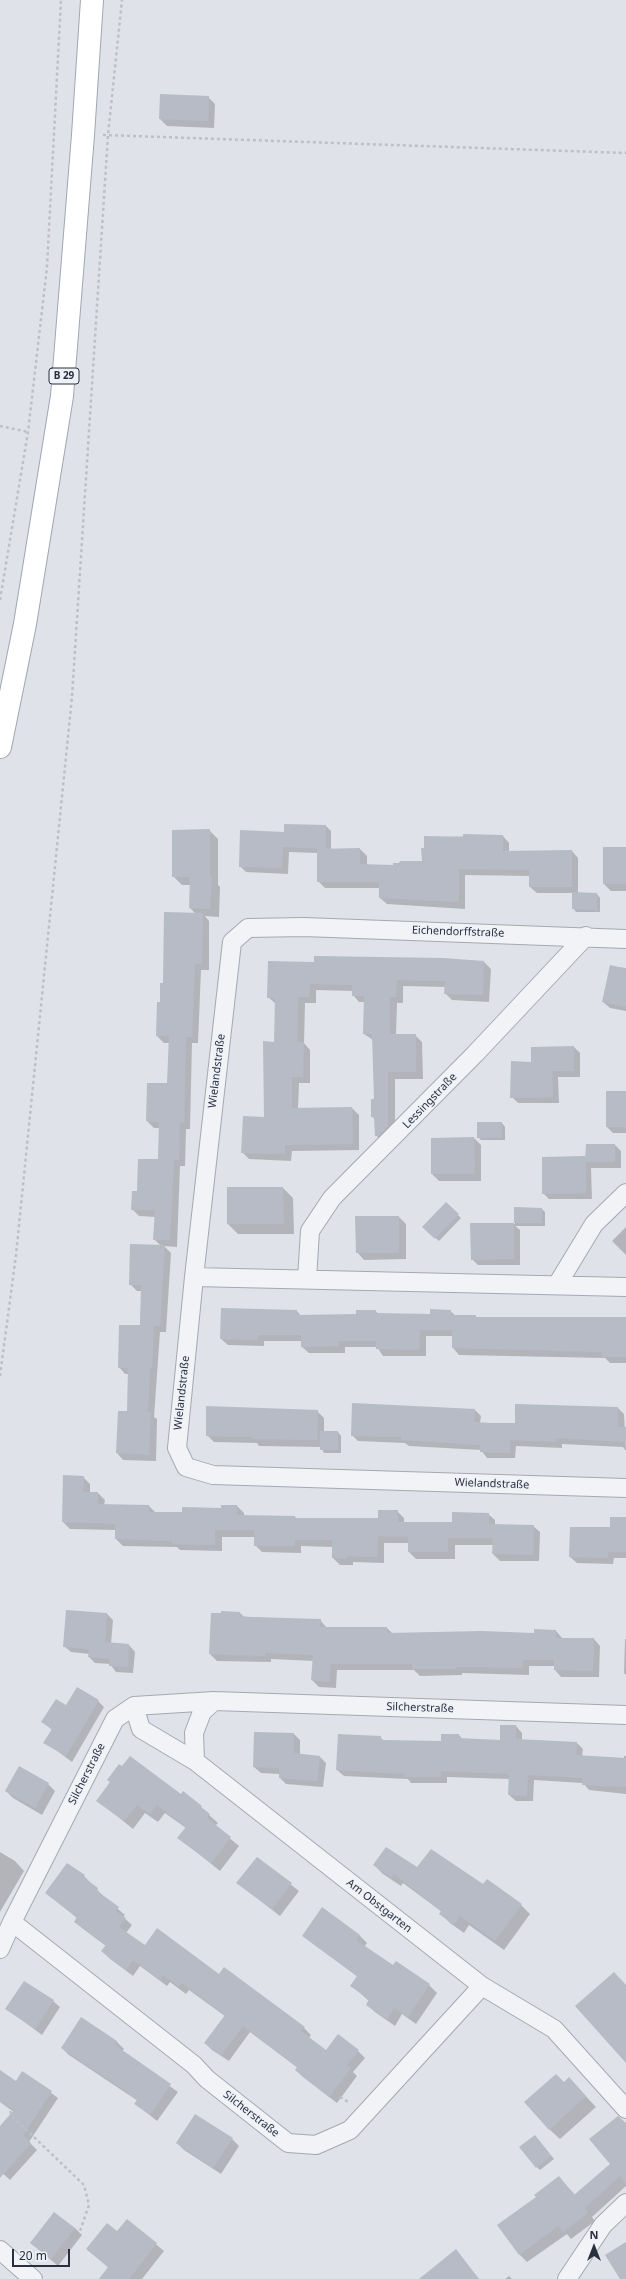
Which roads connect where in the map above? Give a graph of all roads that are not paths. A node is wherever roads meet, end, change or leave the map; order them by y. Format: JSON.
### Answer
{"nodes":[{"id":1,"x":92,"y":0,"type":"edge"},
{"id":2,"x":0,"y":747,"type":"edge"},
{"id":3,"x":291,"y":927,"type":"joint"},
{"id":4,"x":586,"y":936,"type":"junction"},
{"id":5,"x":626,"y":939,"type":"edge"},
{"id":6,"x":626,"y":1193,"type":"edge"},
{"id":7,"x":194,"y":1277,"type":"junction"},
{"id":8,"x":307,"y":1279,"type":"junction"},
{"id":9,"x":557,"y":1285,"type":"junction"},
{"id":10,"x":626,"y":1287,"type":"edge"},
{"id":11,"x":626,"y":1488,"type":"edge"},
{"id":12,"x":214,"y":1701,"type":"junction"},
{"id":13,"x":134,"y":1706,"type":"junction"},
{"id":14,"x":626,"y":1715,"type":"edge"},
{"id":15,"x":195,"y":1761,"type":"junction"},
{"id":16,"x":12,"y":1922,"type":"junction"},
{"id":17,"x":0,"y":1949,"type":"edge"},
{"id":18,"x":482,"y":1986,"type":"junction"},
{"id":19,"x":626,"y":2109,"type":"edge"},
{"id":20,"x":626,"y":2203,"type":"edge"},
{"id":21,"x":0,"y":2250,"type":"edge"},
{"id":22,"x":33,"y":2279,"type":"edge"},
{"id":23,"x":567,"y":2279,"type":"edge"}],
"edges":[{"from":1,"to":2,"type":"main road","number":"B 29"},
{"from":3,"to":4,"type":"street","name":"Eichendorffstraße"},
{"from":3,"to":7,"type":"street","name":"Wielandstraße"},
{"from":4,"to":5,"type":"street","name":"Eichendorffstraße"},
{"from":4,"to":8,"type":"street","name":"Lessingstraße"},
{"from":6,"to":9,"type":"street"},
{"from":7,"to":8,"type":"street"},
{"from":7,"to":11,"type":"street","name":"Wielandstraße"},
{"from":8,"to":9,"type":"street"},
{"from":9,"to":10,"type":"street"},
{"from":12,"to":13,"type":"street","name":"Silcherstraße"},
{"from":12,"to":14,"type":"street","name":"Silcherstraße"},
{"from":12,"to":15,"type":"street"},
{"from":13,"to":15,"type":"street","name":"Am Obstgarten"},
{"from":13,"to":16,"type":"street","name":"Silcherstraße"},
{"from":15,"to":18,"type":"street","name":"Am Obstgarten"},
{"from":16,"to":17,"type":"street","name":"Silcherstraße"},
{"from":16,"to":18,"type":"street","name":"Silcherstraße"},
{"from":18,"to":19,"type":"street","name":"Am Obstgarten"},
{"from":20,"to":23,"type":"street"},
{"from":21,"to":22,"type":"street"}]}
